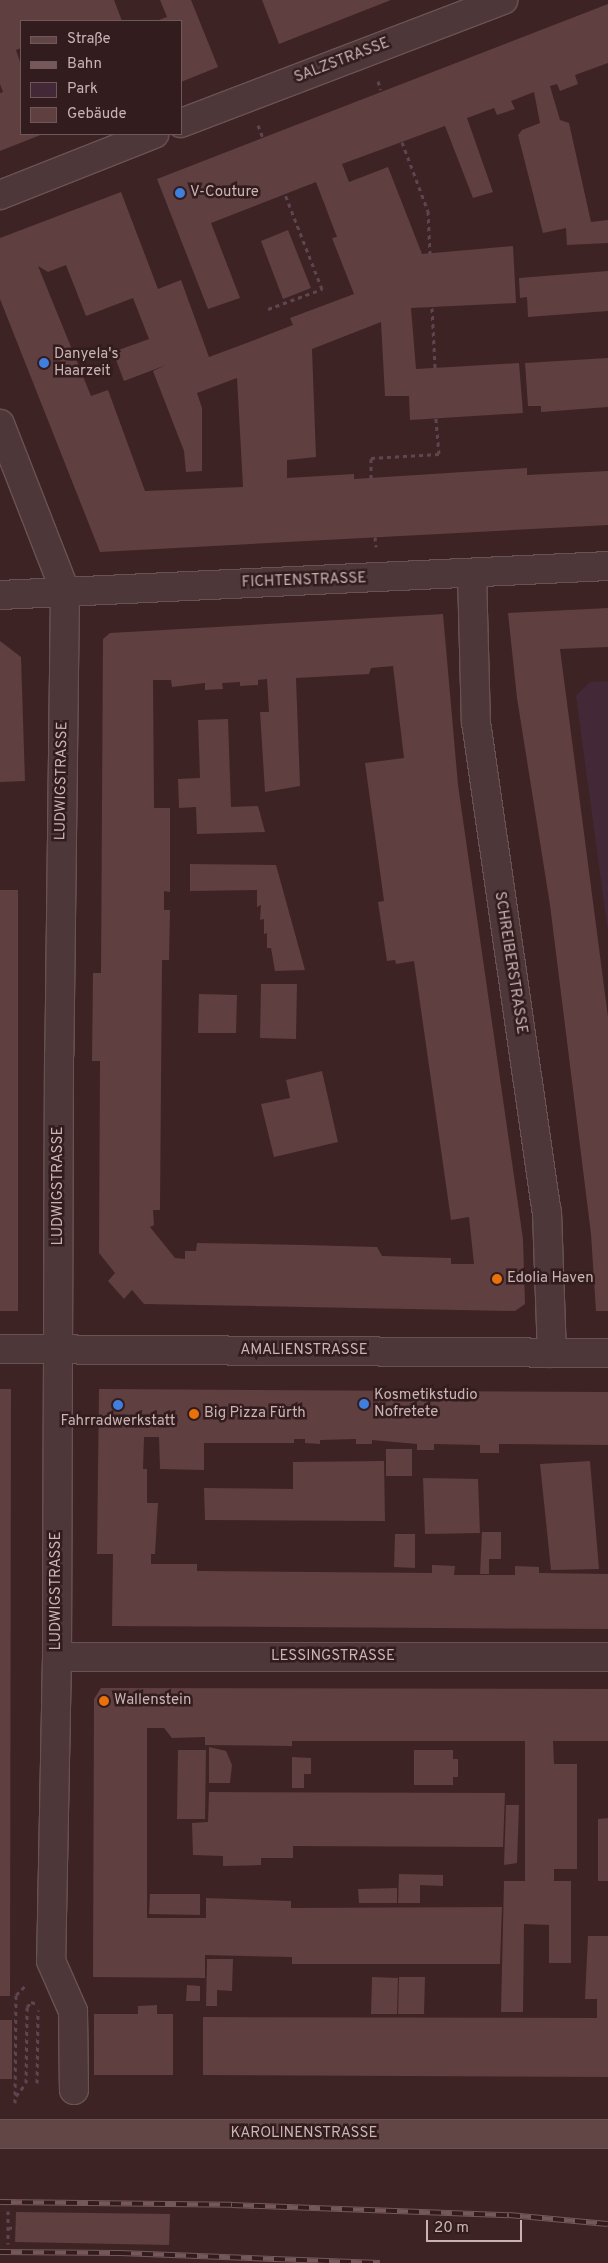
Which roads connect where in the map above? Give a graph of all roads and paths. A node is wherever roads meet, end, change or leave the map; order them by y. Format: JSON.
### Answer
{"nodes":[{"id":1,"x":503,"y":0,"type":"edge"},
{"id":2,"x":182,"y":123,"type":"edge"},
{"id":3,"x":151,"y":135,"type":"edge"},
{"id":4,"x":402,"y":142,"type":"dead end"},
{"id":5,"x":285,"y":194,"type":"dead end"},
{"id":6,"x":0,"y":195,"type":"edge"},
{"id":7,"x":430,"y":254,"type":"dead end"},
{"id":8,"x":432,"y":308,"type":"dead end"},
{"id":9,"x":268,"y":309,"type":"dead end"},
{"id":10,"x":435,"y":368,"type":"dead end"},
{"id":11,"x":436,"y":418,"type":"dead end"},
{"id":12,"x":0,"y":424,"type":"edge"},
{"id":13,"x":371,"y":478,"type":"dead end"},
{"id":14,"x":608,"y":566,"type":"edge"},
{"id":15,"x":472,"y":573,"type":"junction"},
{"id":16,"x":65,"y":591,"type":"junction"},
{"id":17,"x":0,"y":595,"type":"edge"},
{"id":18,"x":0,"y":1349,"type":"edge"},
{"id":19,"x":59,"y":1350,"type":"junction"},
{"id":20,"x":552,"y":1353,"type":"junction"},
{"id":21,"x":608,"y":1353,"type":"edge"},
{"id":22,"x":57,"y":1657,"type":"junction"},
{"id":23,"x":608,"y":1657,"type":"edge"},
{"id":24,"x":51,"y":1961,"type":"junction"},
{"id":25,"x":37,"y":2082,"type":"dead end"},
{"id":26,"x":74,"y":2090,"type":"dead end"},
{"id":27,"x":15,"y":2097,"type":"junction"},
{"id":28,"x":8,"y":2134,"type":"edge"},
{"id":29,"x":608,"y":2134,"type":"edge"},
{"id":30,"x":8,"y":2211,"type":"dead end"},
{"id":31,"x":17,"y":2227,"type":"dead end"},
{"id":32,"x":8,"y":2228,"type":"junction"},
{"id":33,"x":8,"y":2244,"type":"dead end"}],
"edges":[{"from":1,"to":2,"type":"street","name":"SALZSTRASSE"},
{"from":3,"to":6,"type":"street"},
{"from":4,"to":7,"type":"path"},
{"from":5,"to":9,"type":"path"},
{"from":8,"to":10,"type":"path"},
{"from":11,"to":13,"type":"path"},
{"from":12,"to":16,"type":"street","name":"LUDWIGSTRASSE"},
{"from":14,"to":15,"type":"street","name":"FICHTENSTRASSE"},
{"from":15,"to":16,"type":"street","name":"FICHTENSTRASSE"},
{"from":15,"to":20,"type":"street","name":"SCHREIBERSTRASSE"},
{"from":16,"to":17,"type":"street","name":"FICHTENSTRASSE"},
{"from":16,"to":19,"type":"street","name":"LUDWIGSTRASSE"},
{"from":18,"to":19,"type":"street","name":"AMALIENSTRASSE"},
{"from":19,"to":20,"type":"street","name":"AMALIENSTRASSE"},
{"from":19,"to":22,"type":"street","name":"LUDWIGSTRASSE"},
{"from":20,"to":21,"type":"street","name":"AMALIENSTRASSE"},
{"from":22,"to":23,"type":"street","name":"LESSINGSTRASSE"},
{"from":22,"to":24,"type":"street","name":"LUDWIGSTRASSE"},
{"from":24,"to":26,"type":"street","name":"LUDWIGSTRASSE"},
{"from":24,"to":27,"type":"path"},
{"from":25,"to":27,"type":"path"},
{"from":27,"to":28,"type":"path"},
{"from":28,"to":29,"type":"street","name":"KAROLINENSTRASSE"},
{"from":30,"to":32,"type":"path"},
{"from":31,"to":32,"type":"path"},
{"from":32,"to":33,"type":"path"}]}
